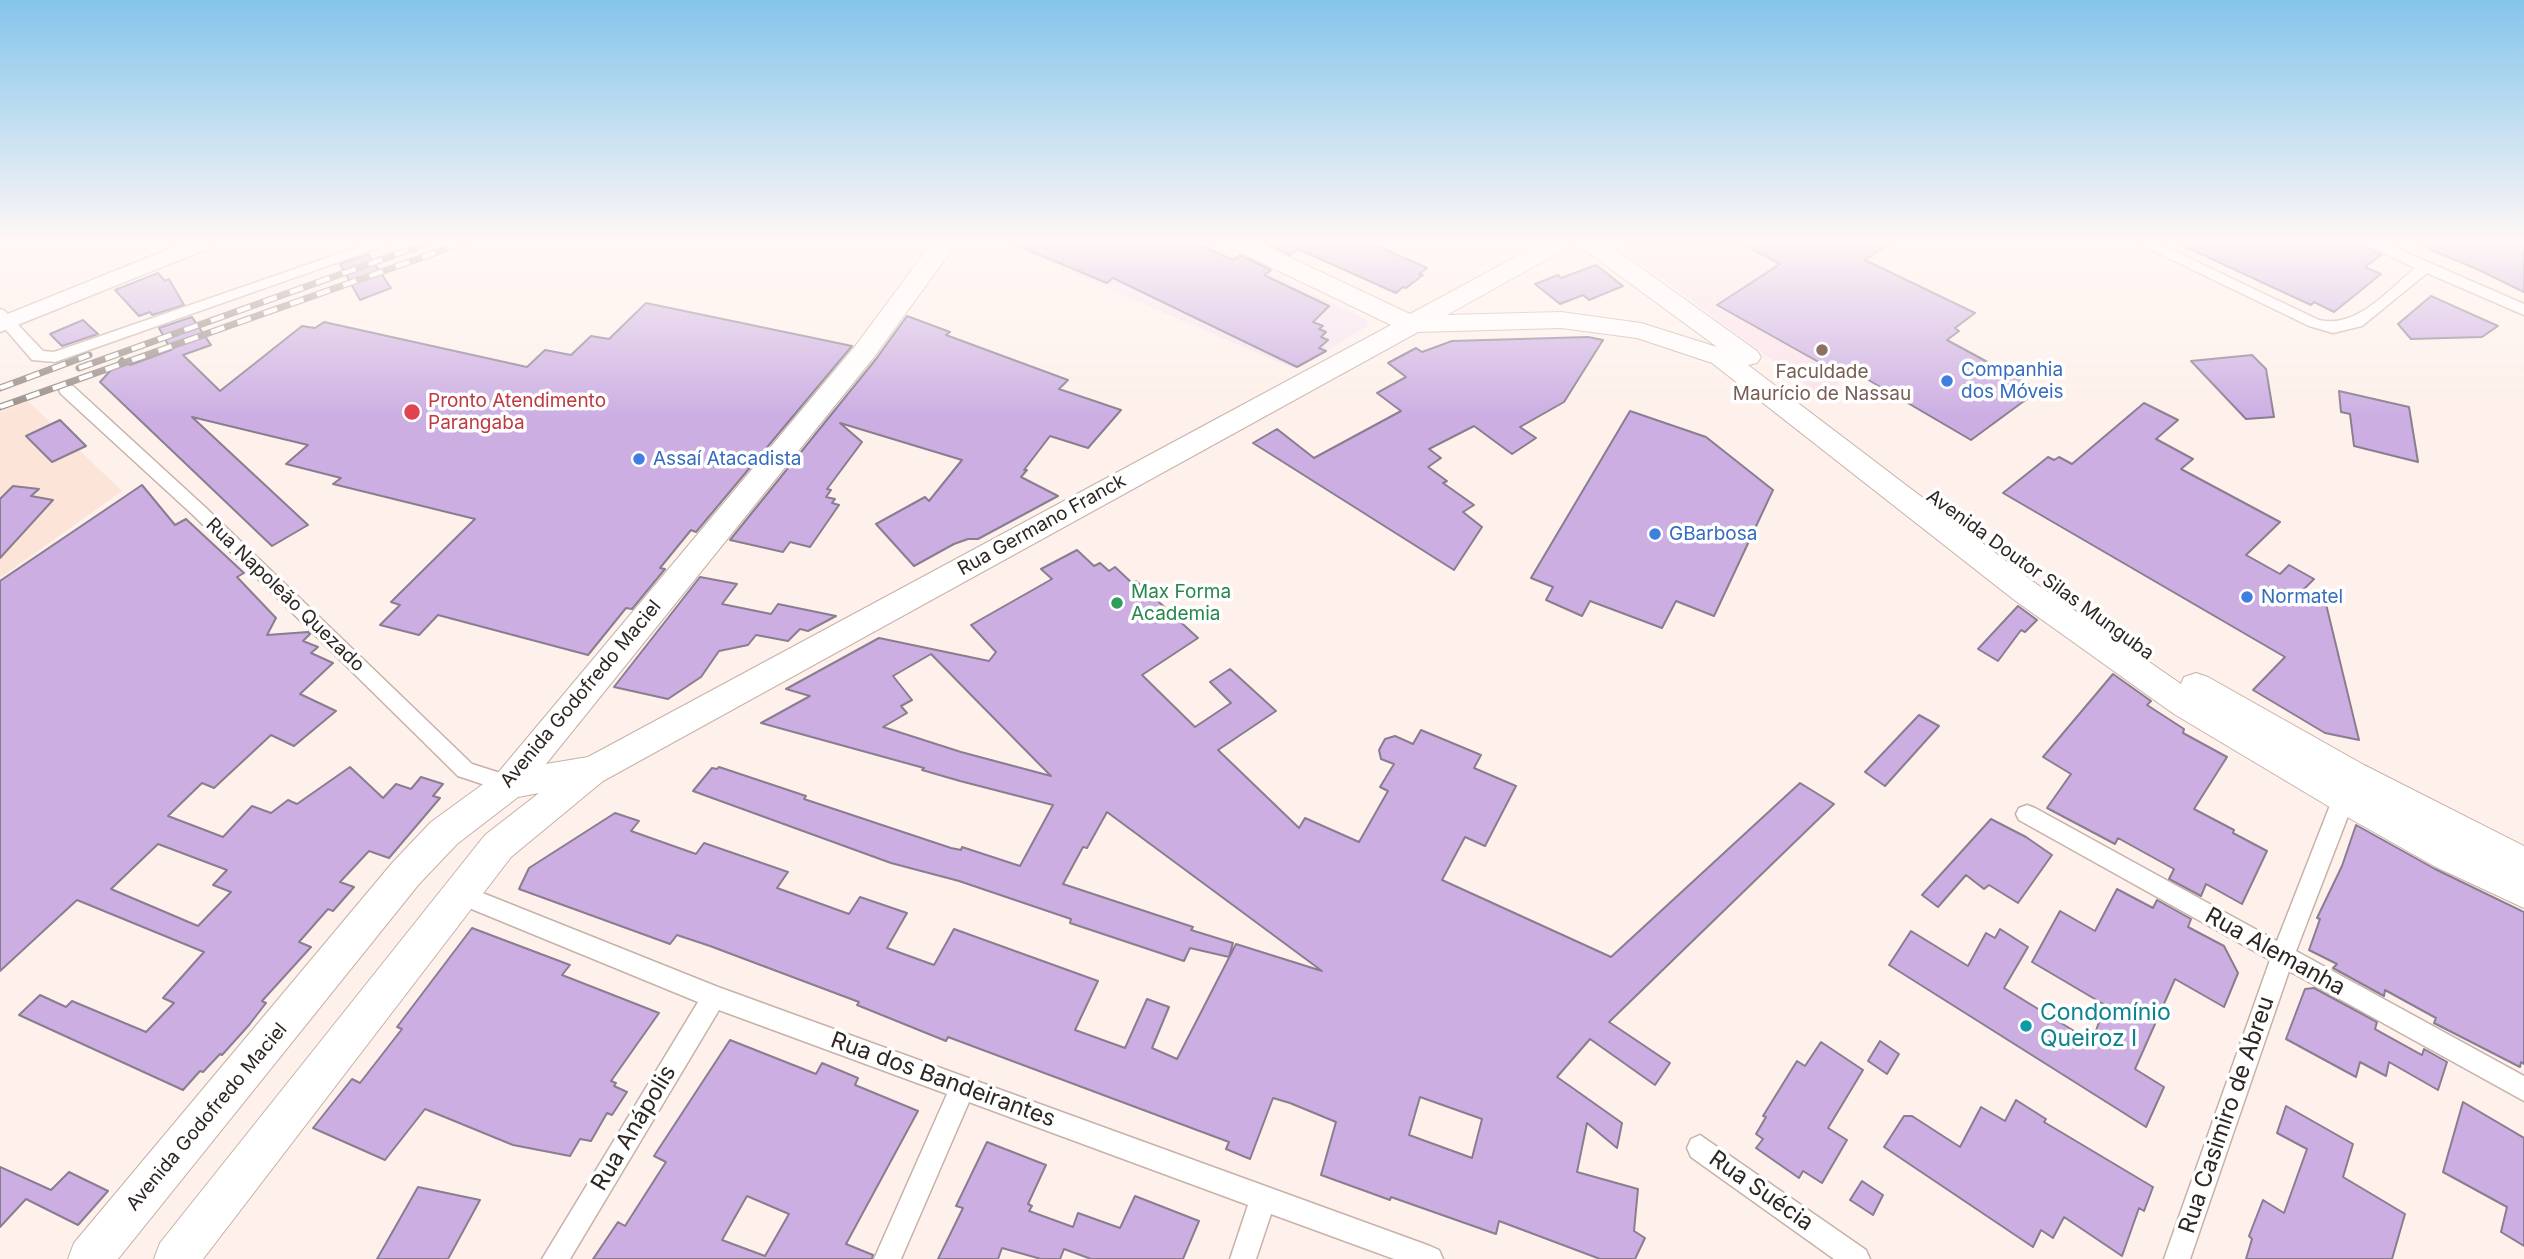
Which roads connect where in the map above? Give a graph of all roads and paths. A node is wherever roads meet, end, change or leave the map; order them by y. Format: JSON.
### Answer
{"nodes":[{"id":1,"x":59,"y":299,"type":"edge"},
{"id":2,"x":224,"y":299,"type":"edge"},
{"id":3,"x":904,"y":299,"type":"edge"},
{"id":4,"x":1357,"y":299,"type":"edge"},
{"id":5,"x":1457,"y":299,"type":"edge"},
{"id":6,"x":1667,"y":299,"type":"edge"},
{"id":7,"x":2263,"y":299,"type":"edge"},
{"id":8,"x":2386,"y":299,"type":"edge"},
{"id":9,"x":2498,"y":299,"type":"edge"},
{"id":10,"x":2524,"y":310,"type":"edge"},
{"id":11,"x":3,"y":320,"type":"edge"},
{"id":12,"x":1410,"y":324,"type":"junction"},
{"id":13,"x":67,"y":390,"type":"dead end"},
{"id":14,"x":594,"y":770,"type":"junction"},
{"id":15,"x":509,"y":784,"type":"junction"},
{"id":16,"x":2348,"y":787,"type":"junction"},
{"id":17,"x":2027,"y":814,"type":"dead end"},
{"id":18,"x":2524,"y":864,"type":"edge"},
{"id":19,"x":2524,"y":892,"type":"edge"},
{"id":20,"x":460,"y":894,"type":"junction"},
{"id":21,"x":2283,"y":957,"type":"junction"},
{"id":22,"x":714,"y":996,"type":"junction"},
{"id":23,"x":963,"y":1087,"type":"junction"},
{"id":24,"x":2524,"y":1089,"type":"edge"},
{"id":25,"x":1700,"y":1148,"type":"dead end"},
{"id":26,"x":1264,"y":1198,"type":"junction"},
{"id":27,"x":90,"y":1259,"type":"edge"},
{"id":28,"x":176,"y":1259,"type":"edge"},
{"id":29,"x":555,"y":1259,"type":"edge"},
{"id":30,"x":887,"y":1259,"type":"edge"},
{"id":31,"x":1243,"y":1259,"type":"edge"},
{"id":32,"x":1430,"y":1259,"type":"edge"},
{"id":33,"x":1857,"y":1259,"type":"edge"},
{"id":34,"x":2177,"y":1259,"type":"edge"}],
"edges":[{"from":1,"to":11,"type":"main road"},
{"from":2,"to":11,"type":"street"},
{"from":3,"to":15,"type":"main road","name":"Avenida Godofredo Maciel"},
{"from":4,"to":12,"type":"main road"},
{"from":5,"to":12,"type":"main road","name":"Rua Germano Franck"},
{"from":6,"to":16,"type":"main road","name":"Avenida Doutor Silas Munguba"},
{"from":7,"to":8,"type":"street"},
{"from":9,"to":10,"type":"street"},
{"from":12,"to":14,"type":"main road","name":"Rua Germano Franck"},
{"from":12,"to":16,"type":"main road","name":"Avenida Doutor Silas Munguba"},
{"from":13,"to":15,"type":"street","name":"Rua Napoleão Quezado"},
{"from":14,"to":15,"type":"main road","name":"Rua Germano Franck"},
{"from":14,"to":20,"type":"main road"},
{"from":15,"to":27,"type":"main road","name":"Avenida Godofredo Maciel"},
{"from":16,"to":18,"type":"main road","name":"Avenida Doutor Silas Munguba"},
{"from":16,"to":19,"type":"main road","name":"Avenida Doutor Silas Munguba"},
{"from":16,"to":21,"type":"street","name":"Rua Casimiro de Abreu"},
{"from":17,"to":21,"type":"street","name":"Rua Alemanha"},
{"from":20,"to":22,"type":"street","name":"Rua dos Bandeirantes"},
{"from":20,"to":28,"type":"main road"},
{"from":21,"to":24,"type":"street","name":"Rua Alemanha"},
{"from":21,"to":34,"type":"street","name":"Rua Casimiro de Abreu"},
{"from":22,"to":23,"type":"street","name":"Rua dos Bandeirantes"},
{"from":22,"to":29,"type":"street","name":"Rua Anápolis"},
{"from":23,"to":26,"type":"street","name":"Rua dos Bandeirantes"},
{"from":23,"to":30,"type":"street"},
{"from":25,"to":33,"type":"street","name":"Rua Suécia"},
{"from":26,"to":31,"type":"street"},
{"from":26,"to":32,"type":"street","name":"Rua dos Bandeirantes"}]}
